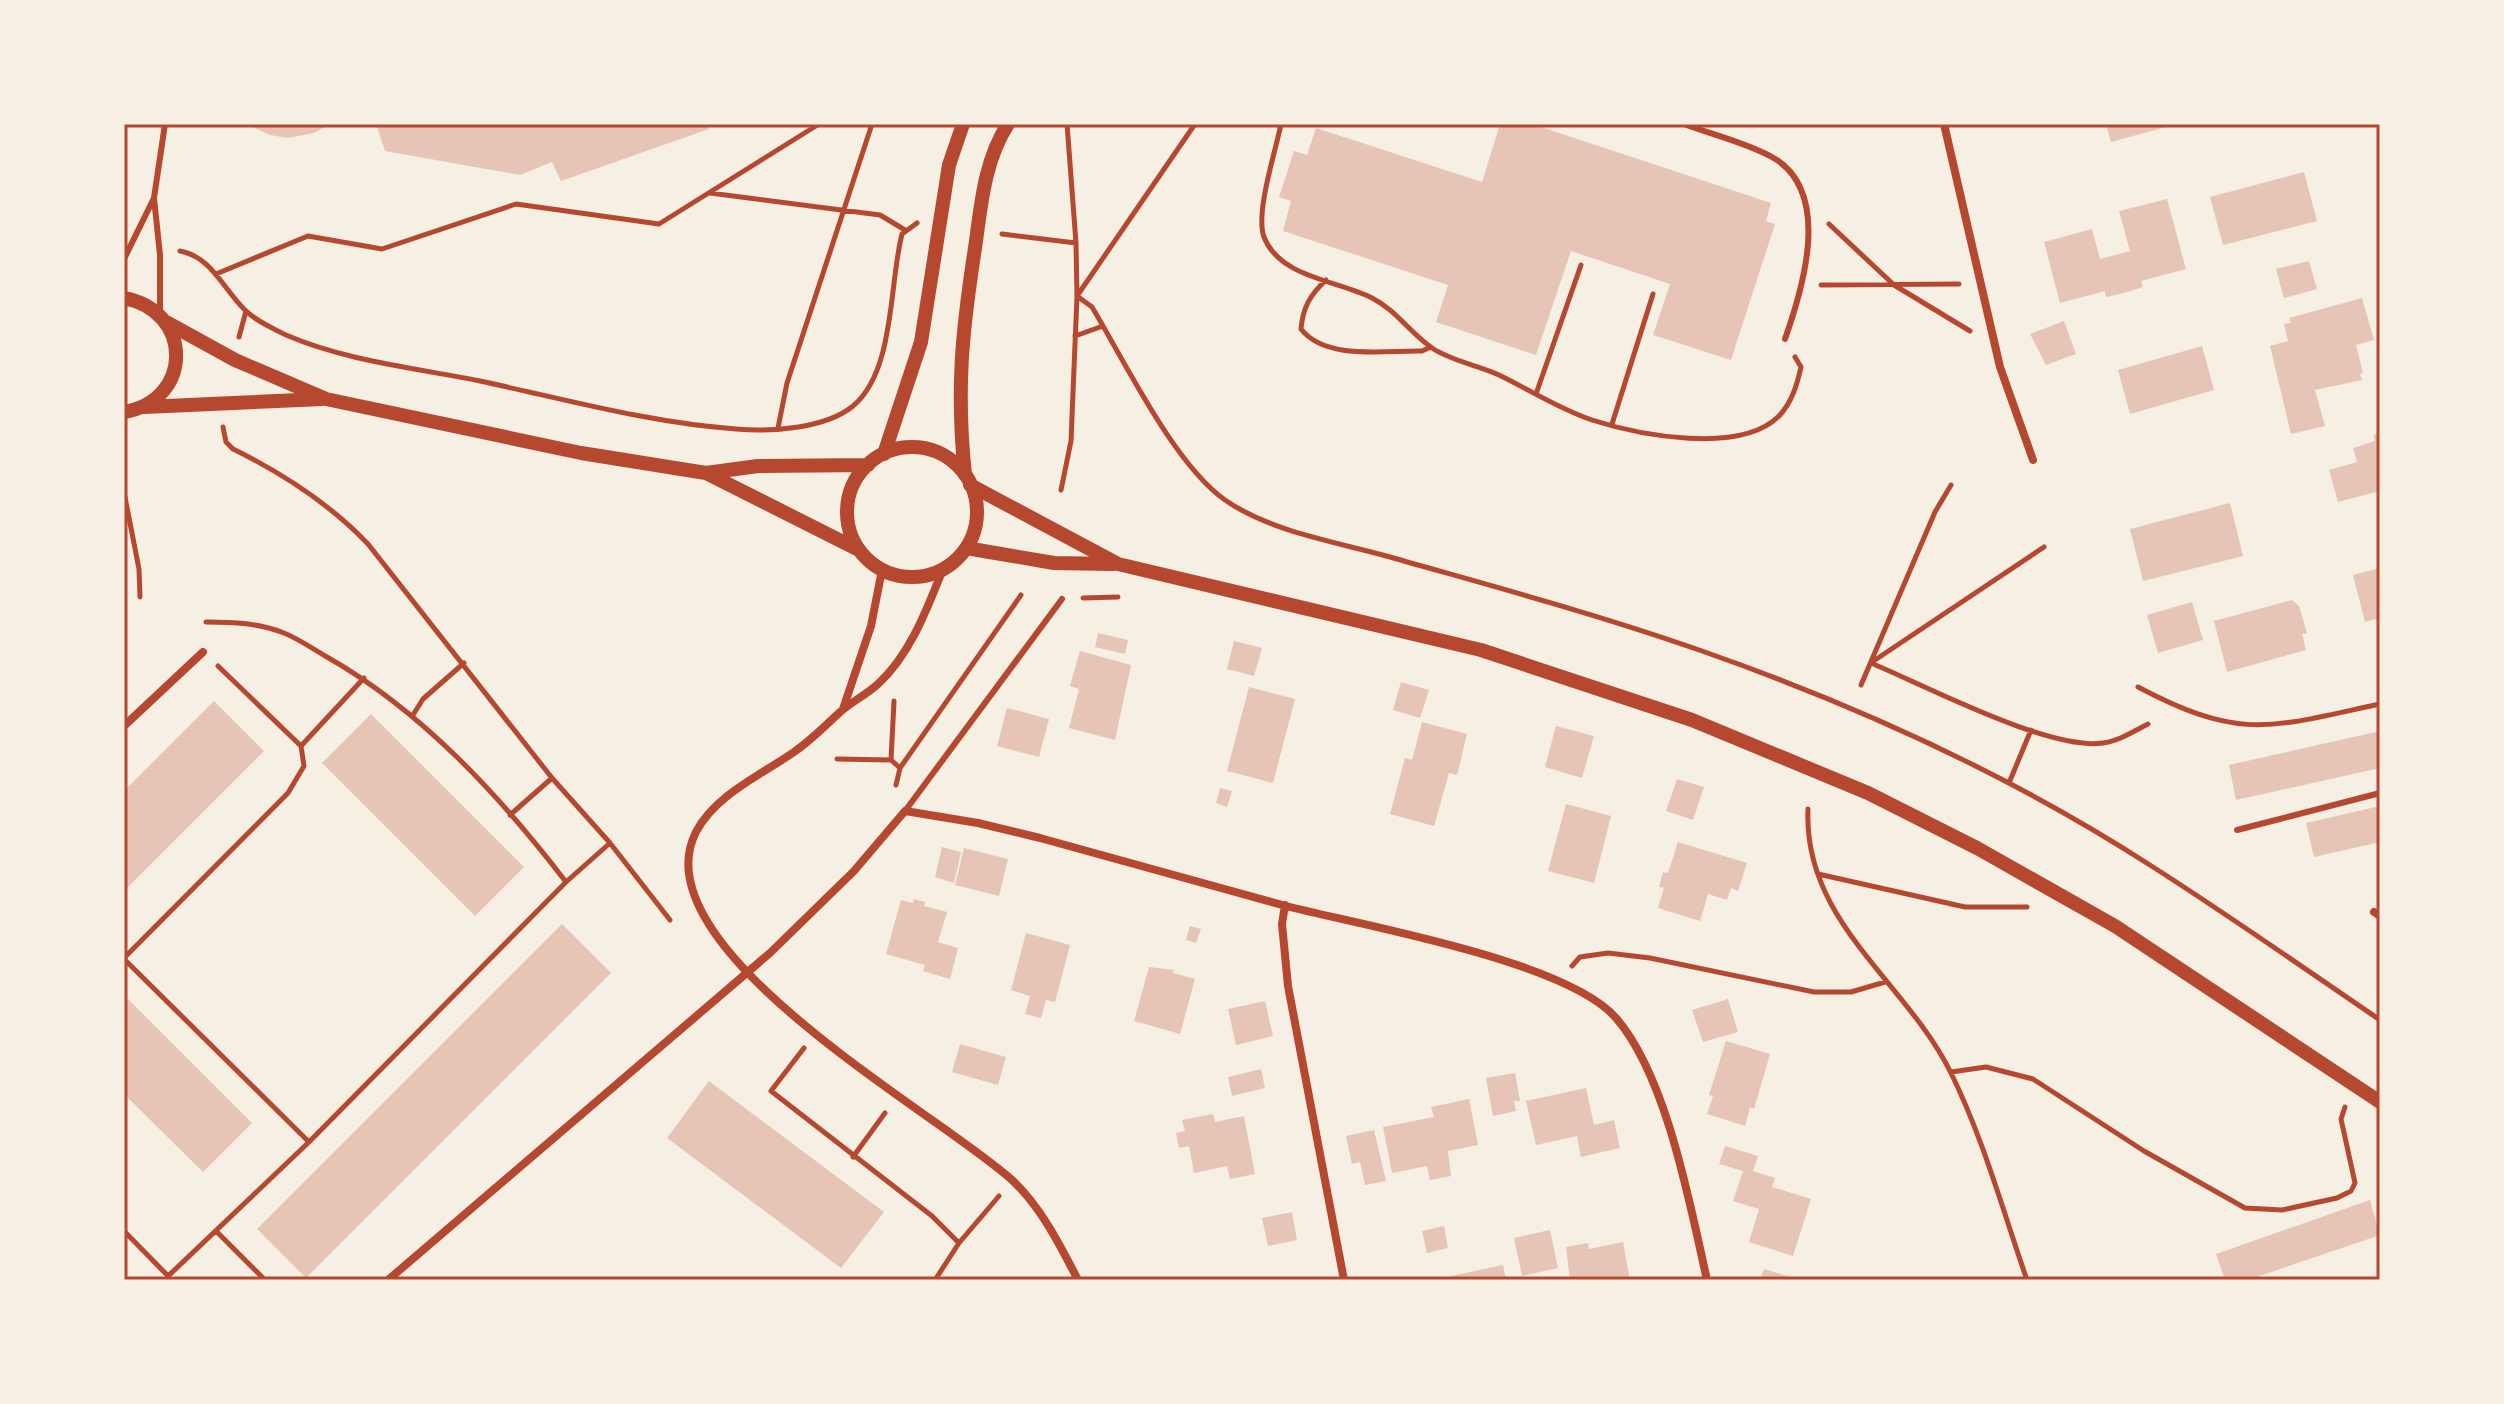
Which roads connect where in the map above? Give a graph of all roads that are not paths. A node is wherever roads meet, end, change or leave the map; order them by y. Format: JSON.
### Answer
{"nodes":[{"id":1,"x":165,"y":124,"type":"edge"},
{"id":2,"x":963,"y":124,"type":"edge"},
{"id":3,"x":1008,"y":124,"type":"edge"},
{"id":4,"x":1684,"y":124,"type":"edge"},
{"id":5,"x":1944,"y":124,"type":"edge"},
{"id":6,"x":154,"y":198,"type":"junction"},
{"id":7,"x":124,"y":259,"type":"edge"},
{"id":8,"x":124,"y":298,"type":"edge"},
{"id":9,"x":163,"y":319,"type":"junction"},
{"id":10,"x":1785,"y":339,"type":"road end"},
{"id":11,"x":326,"y":399,"type":"junction"},
{"id":12,"x":144,"y":407,"type":"junction"},
{"id":13,"x":124,"y":412,"type":"edge"},
{"id":14,"x":884,"y":454,"type":"junction"},
{"id":15,"x":2033,"y":460,"type":"dead end"},
{"id":16,"x":868,"y":465,"type":"junction"},
{"id":17,"x":706,"y":473,"type":"junction"},
{"id":18,"x":968,"y":480,"type":"junction"},
{"id":19,"x":966,"y":548,"type":"junction"},
{"id":20,"x":857,"y":549,"type":"junction"},
{"id":21,"x":1118,"y":564,"type":"junction"},
{"id":22,"x":943,"y":569,"type":"junction"},
{"id":23,"x":882,"y":570,"type":"junction"},
{"id":24,"x":1062,"y":599,"type":"road end"},
{"id":25,"x":203,"y":652,"type":"road end"},
{"id":26,"x":842,"y":710,"type":"junction"},
{"id":27,"x":124,"y":726,"type":"edge"},
{"id":28,"x":2380,"y":793,"type":"edge"},
{"id":29,"x":905,"y":811,"type":"junction"},
{"id":30,"x":2237,"y":830,"type":"dead end"},
{"id":31,"x":1285,"y":905,"type":"junction"},
{"id":32,"x":747,"y":972,"type":"junction"},
{"id":33,"x":2380,"y":1102,"type":"edge"},
{"id":34,"x":388,"y":1280,"type":"edge"},
{"id":35,"x":1078,"y":1280,"type":"edge"},
{"id":36,"x":1344,"y":1280,"type":"edge"},
{"id":37,"x":1707,"y":1280,"type":"edge"}],
"edges":[{"from":1,"to":6,"type":"lane"},
{"from":2,"to":14,"type":"street"},
{"from":3,"to":18,"type":"street"},
{"from":4,"to":10,"type":"lane"},
{"from":5,"to":15,"type":"street"},
{"from":6,"to":7,"type":"lane"},
{"from":6,"to":9,"type":"lane"},
{"from":8,"to":9,"type":"street"},
{"from":9,"to":11,"type":"street"},
{"from":9,"to":12,"type":"street"},
{"from":11,"to":12,"type":"street"},
{"from":11,"to":17,"type":"street"},
{"from":12,"to":13,"type":"street"},
{"from":14,"to":16,"type":"street"},
{"from":14,"to":18,"type":"street"},
{"from":16,"to":17,"type":"street"},
{"from":16,"to":20,"type":"street"},
{"from":17,"to":20,"type":"street"},
{"from":18,"to":19,"type":"street"},
{"from":18,"to":21,"type":"street"},
{"from":19,"to":21,"type":"street"},
{"from":19,"to":22,"type":"street"},
{"from":20,"to":23,"type":"street"},
{"from":21,"to":33,"type":"street"},
{"from":22,"to":23,"type":"street"},
{"from":22,"to":26,"type":"street"},
{"from":23,"to":26,"type":"street"},
{"from":24,"to":29,"type":"lane"},
{"from":25,"to":27,"type":"street"},
{"from":26,"to":32,"type":"street"},
{"from":28,"to":30,"type":"lane"},
{"from":29,"to":31,"type":"street"},
{"from":29,"to":32,"type":"street"},
{"from":31,"to":36,"type":"street"},
{"from":31,"to":37,"type":"street"},
{"from":32,"to":34,"type":"street"},
{"from":32,"to":35,"type":"street"}]}
